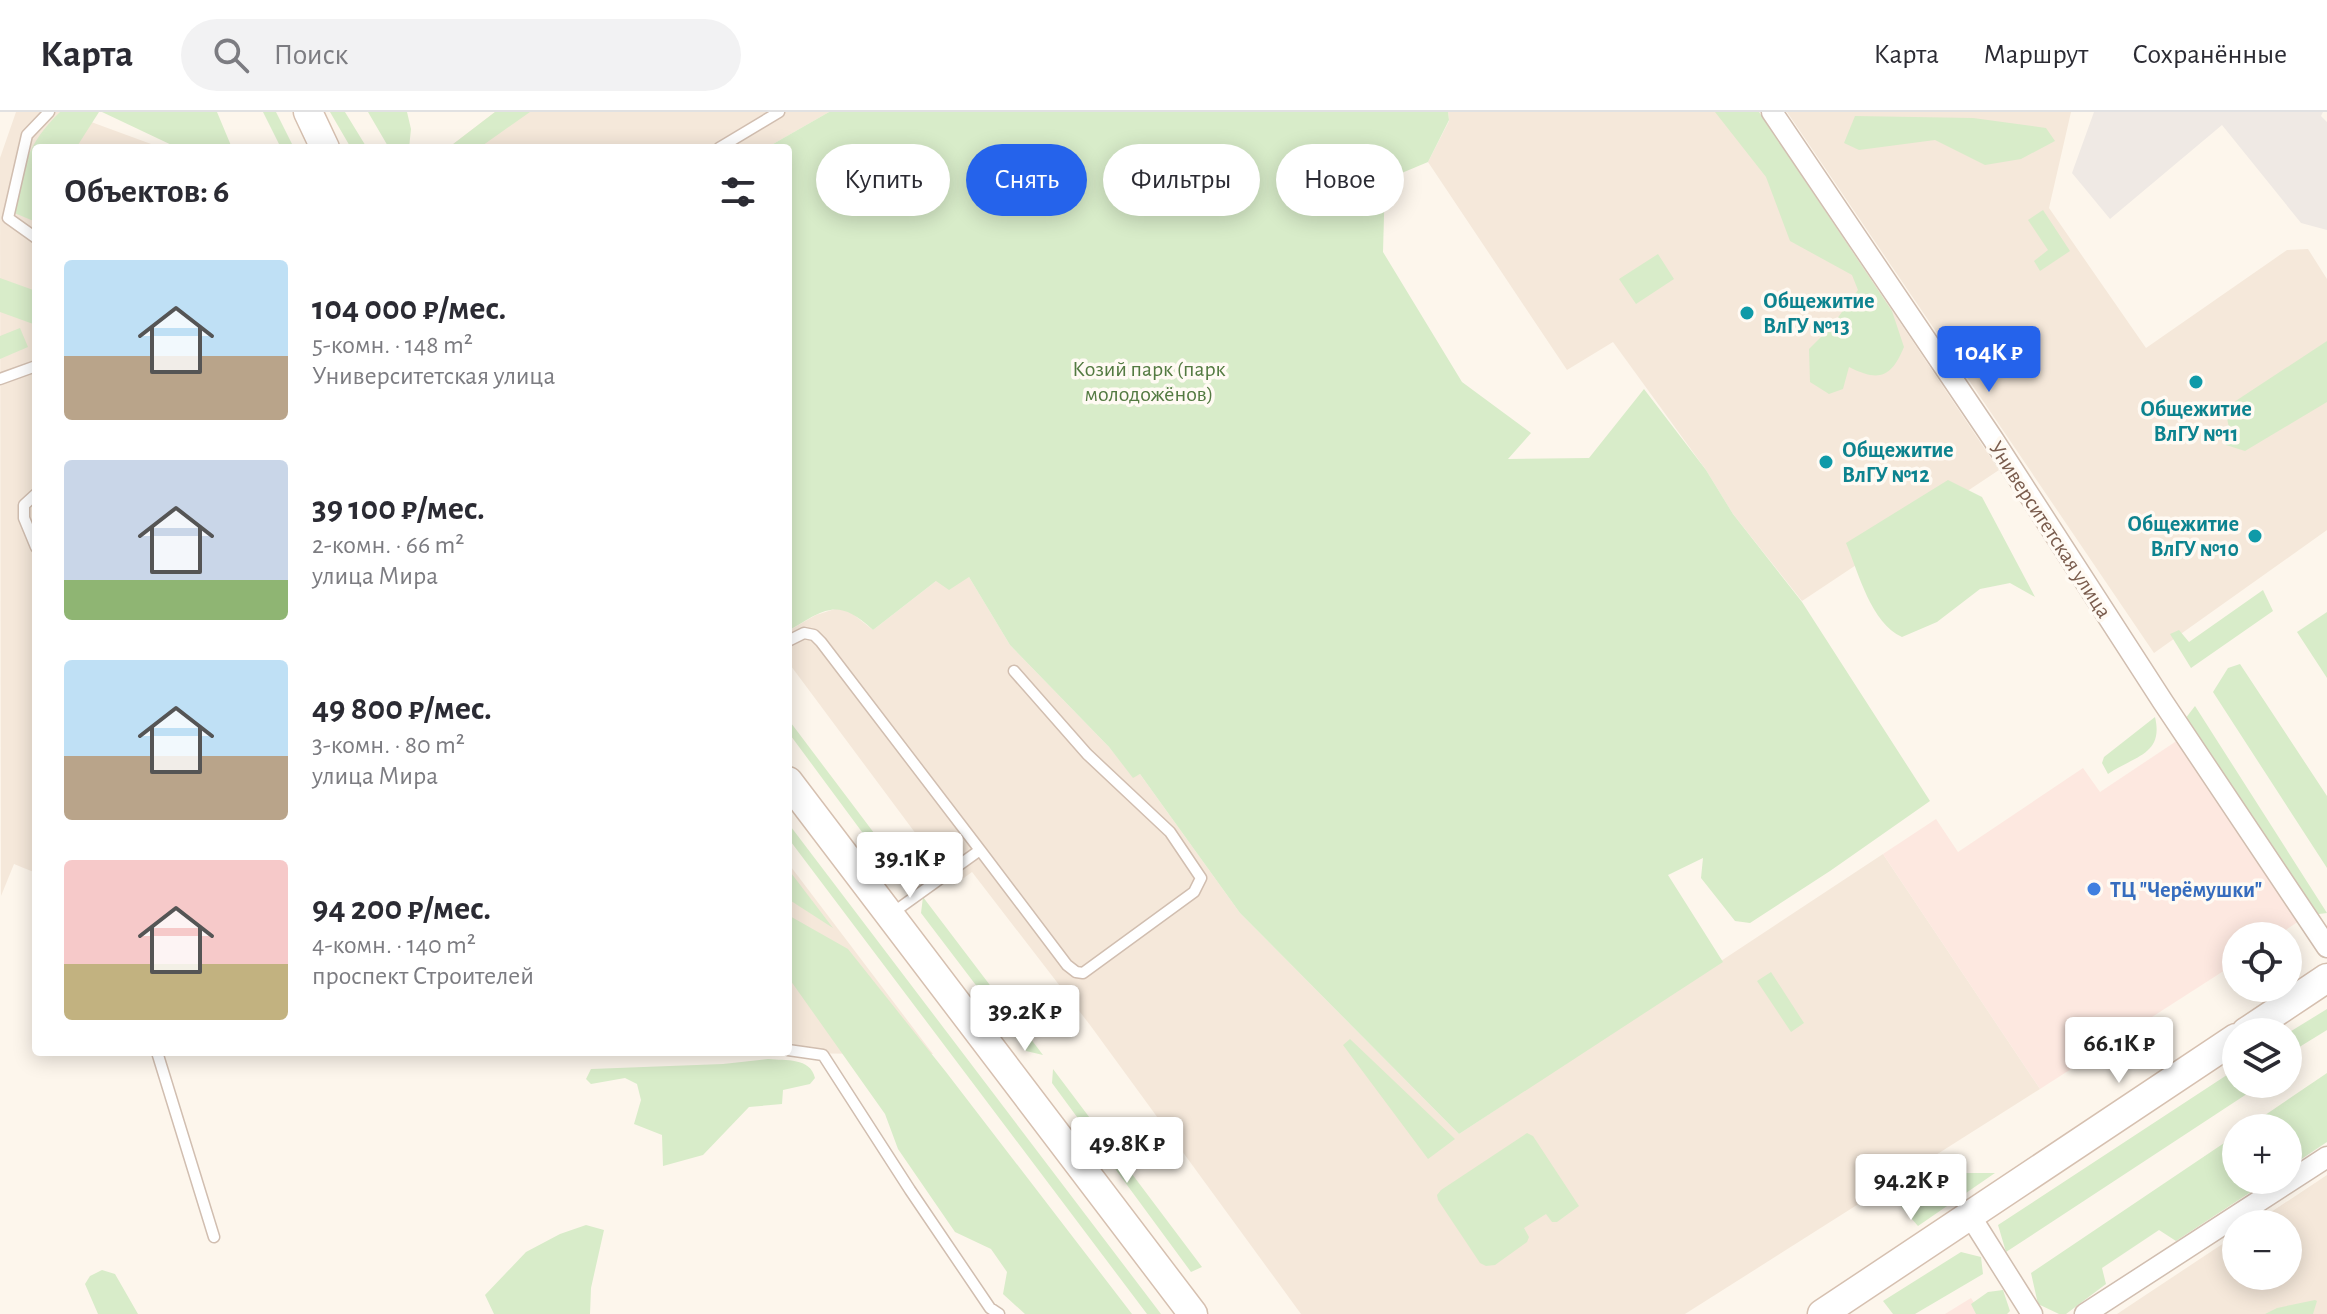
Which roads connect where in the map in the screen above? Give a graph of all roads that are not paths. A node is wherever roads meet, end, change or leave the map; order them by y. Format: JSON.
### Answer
{"nodes":[{"id":1,"x":49,"y":112,"type":"edge"},
{"id":2,"x":308,"y":112,"type":"edge"},
{"id":3,"x":779,"y":112,"type":"edge"},
{"id":4,"x":1772,"y":112,"type":"edge"},
{"id":5,"x":323,"y":144,"type":"edge"},
{"id":6,"x":726,"y":144,"type":"edge"},
{"id":7,"x":32,"y":235,"type":"edge"},
{"id":8,"x":32,"y":367,"type":"edge"},
{"id":9,"x":0,"y":379,"type":"edge"},
{"id":10,"x":32,"y":498,"type":"edge"},
{"id":11,"x":32,"y":537,"type":"edge"},
{"id":12,"x":792,"y":639,"type":"edge"},
{"id":13,"x":1014,"y":671,"type":"dead end"},
{"id":14,"x":792,"y":786,"type":"edge"},
{"id":15,"x":980,"y":850,"type":"junction"},
{"id":16,"x":889,"y":915,"type":"junction"},
{"id":17,"x":2327,"y":947,"type":"edge"},
{"id":18,"x":2327,"y":978,"type":"edge"},
{"id":19,"x":2267,"y":1018,"type":"edge"},
{"id":20,"x":2222,"y":1047,"type":"edge"},
{"id":21,"x":792,"y":1051,"type":"edge"},
{"id":22,"x":158,"y":1056,"type":"edge"},
{"id":23,"x":2327,"y":1157,"type":"edge"},
{"id":24,"x":1969,"y":1214,"type":"junction"},
{"id":25,"x":214,"y":1237,"type":"dead end"},
{"id":26,"x":999,"y":1314,"type":"edge"},
{"id":27,"x":1193,"y":1314,"type":"edge"},
{"id":28,"x":1822,"y":1314,"type":"edge"},
{"id":29,"x":2032,"y":1314,"type":"edge"},
{"id":30,"x":2085,"y":1314,"type":"edge"}],
"edges":[{"from":1,"to":7,"type":"lane"},
{"from":2,"to":5,"type":"main road"},
{"from":3,"to":6,"type":"lane"},
{"from":4,"to":17,"type":"street","name":"Университетская улица"},
{"from":8,"to":9,"type":"lane"},
{"from":10,"to":11,"type":"lane"},
{"from":12,"to":15,"type":"lane"},
{"from":13,"to":15,"type":"lane"},
{"from":14,"to":16,"type":"main road"},
{"from":15,"to":16,"type":"lane"},
{"from":16,"to":27,"type":"main road"},
{"from":18,"to":19,"type":"main road"},
{"from":20,"to":24,"type":"main road"},
{"from":21,"to":26,"type":"lane"},
{"from":22,"to":25,"type":"lane"},
{"from":23,"to":30,"type":"street"},
{"from":24,"to":28,"type":"main road"},
{"from":24,"to":29,"type":"street"}]}
